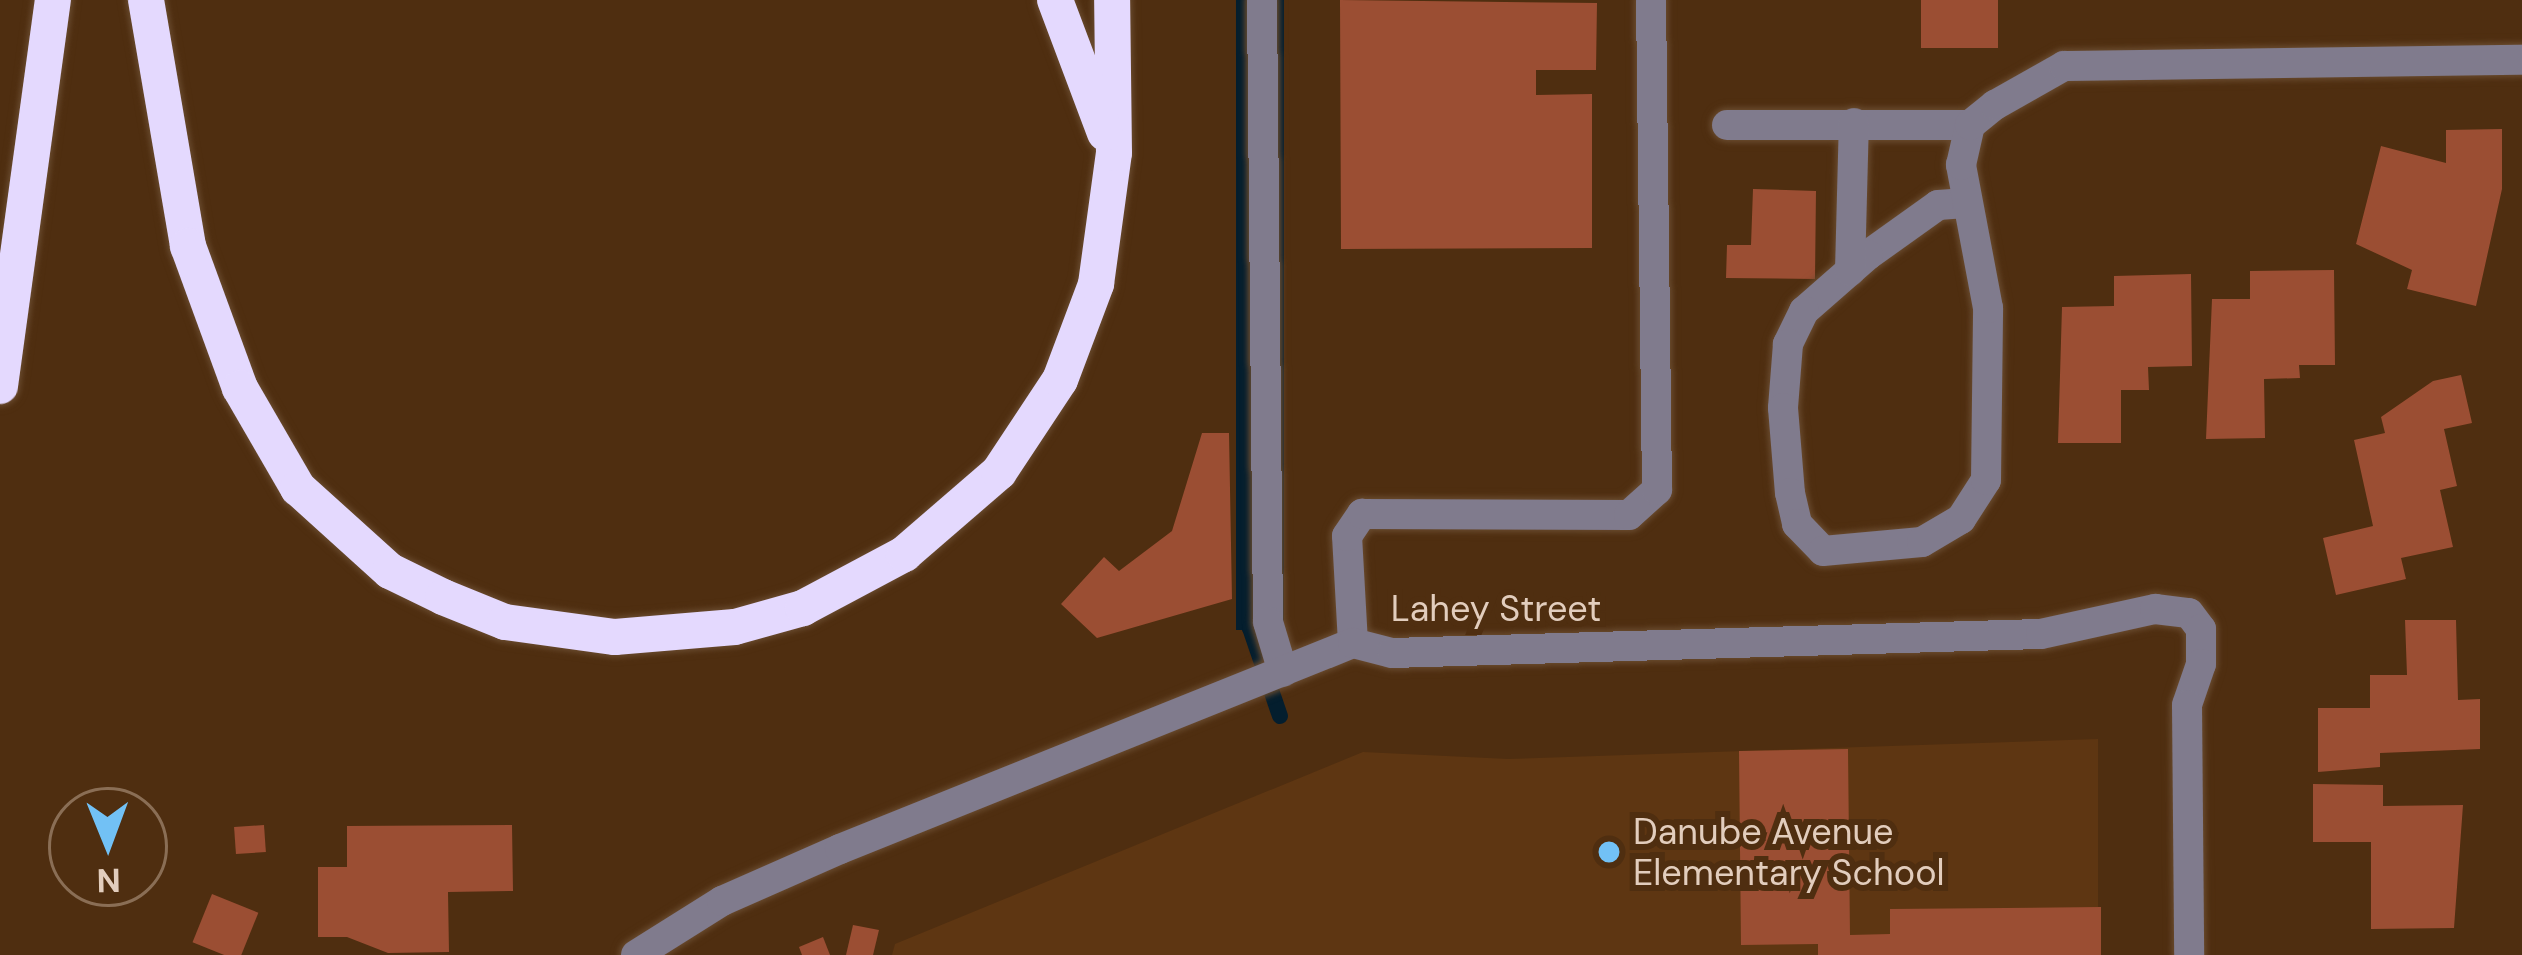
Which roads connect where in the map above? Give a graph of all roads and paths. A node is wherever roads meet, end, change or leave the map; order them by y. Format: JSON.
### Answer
{"nodes":[{"id":1,"x":53,"y":0,"type":"edge"},
{"id":2,"x":146,"y":0,"type":"edge"},
{"id":3,"x":1054,"y":0,"type":"edge"},
{"id":4,"x":1112,"y":0,"type":"edge"},
{"id":5,"x":1262,"y":0,"type":"edge"},
{"id":6,"x":1652,"y":0,"type":"edge"},
{"id":7,"x":2522,"y":60,"type":"edge"},
{"id":8,"x":1854,"y":123,"type":"junction"},
{"id":9,"x":1727,"y":125,"type":"dead end"},
{"id":10,"x":1970,"y":125,"type":"junction"},
{"id":11,"x":1114,"y":153,"type":"junction"},
{"id":12,"x":1966,"y":203,"type":"junction"},
{"id":13,"x":1850,"y":271,"type":"junction"},
{"id":14,"x":0,"y":386,"type":"edge"},
{"id":15,"x":1353,"y":643,"type":"junction"},
{"id":16,"x":1283,"y":672,"type":"junction"},
{"id":17,"x":636,"y":955,"type":"edge"},
{"id":18,"x":2189,"y":955,"type":"edge"}],
"edges":[{"from":1,"to":14,"type":"highway"},
{"from":2,"to":11,"type":"highway"},
{"from":3,"to":11,"type":"highway"},
{"from":4,"to":11,"type":"highway"},
{"from":5,"to":16,"type":"street"},
{"from":6,"to":15,"type":"street"},
{"from":7,"to":10,"type":"street"},
{"from":8,"to":9,"type":"street"},
{"from":8,"to":10,"type":"street"},
{"from":8,"to":13,"type":"street"},
{"from":10,"to":12,"type":"street"},
{"from":12,"to":13,"type":"street"},
{"from":12,"to":13,"type":"street"},
{"from":15,"to":16,"type":"street","name":"Lahey Street"},
{"from":15,"to":18,"type":"street","name":"Lahey Street"},
{"from":16,"to":17,"type":"street","name":"Lahey Street"}]}
